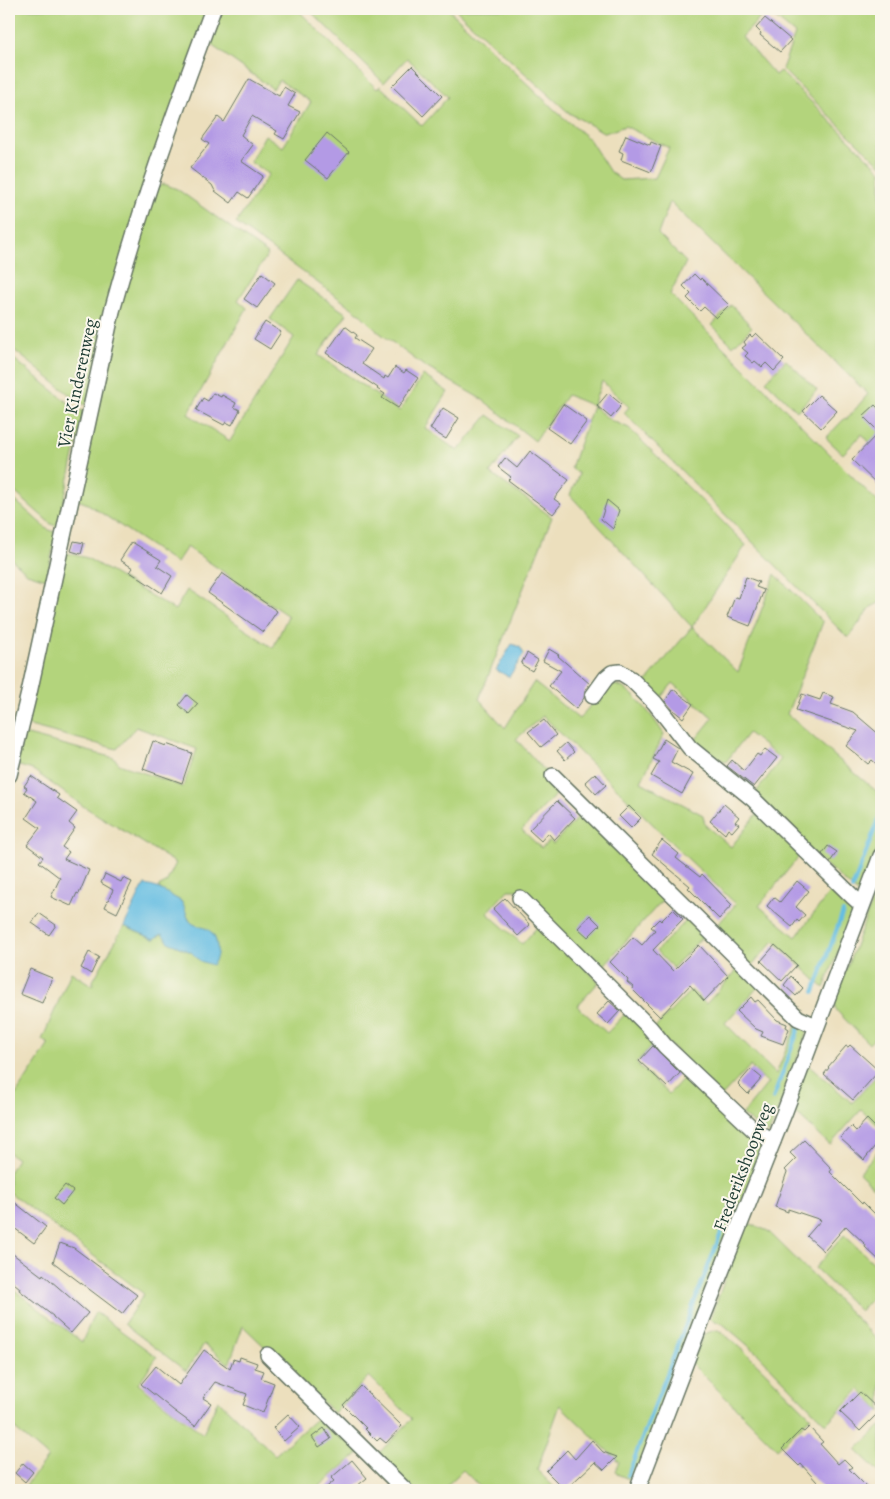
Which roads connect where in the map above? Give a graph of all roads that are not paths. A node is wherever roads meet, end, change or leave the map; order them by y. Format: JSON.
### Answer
{"nodes":[{"id":1,"x":213,"y":9,"type":"edge"},
{"id":2,"x":593,"y":696,"type":"dead end"},
{"id":3,"x":9,"y":774,"type":"edge"},
{"id":4,"x":553,"y":776,"type":"dead end"},
{"id":5,"x":881,"y":856,"type":"edge"},
{"id":6,"x":520,"y":898,"type":"dead end"},
{"id":7,"x":862,"y":905,"type":"junction"},
{"id":8,"x":816,"y":1026,"type":"junction"},
{"id":9,"x":773,"y":1141,"type":"junction"},
{"id":10,"x":268,"y":1354,"type":"dead end"},
{"id":11,"x":405,"y":1490,"type":"edge"},
{"id":12,"x":637,"y":1490,"type":"edge"}],
"edges":[{"from":1,"to":3,"type":"street","name":"Vier Kinderenweg"},
{"from":2,"to":7,"type":"street"},
{"from":4,"to":8,"type":"street"},
{"from":5,"to":7,"type":"street","name":"Frederikshoopweg"},
{"from":6,"to":9,"type":"street"},
{"from":7,"to":8,"type":"street","name":"Frederikshoopweg"},
{"from":8,"to":9,"type":"street","name":"Frederikshoopweg"},
{"from":9,"to":12,"type":"street","name":"Frederikshoopweg"},
{"from":10,"to":11,"type":"street"}]}
